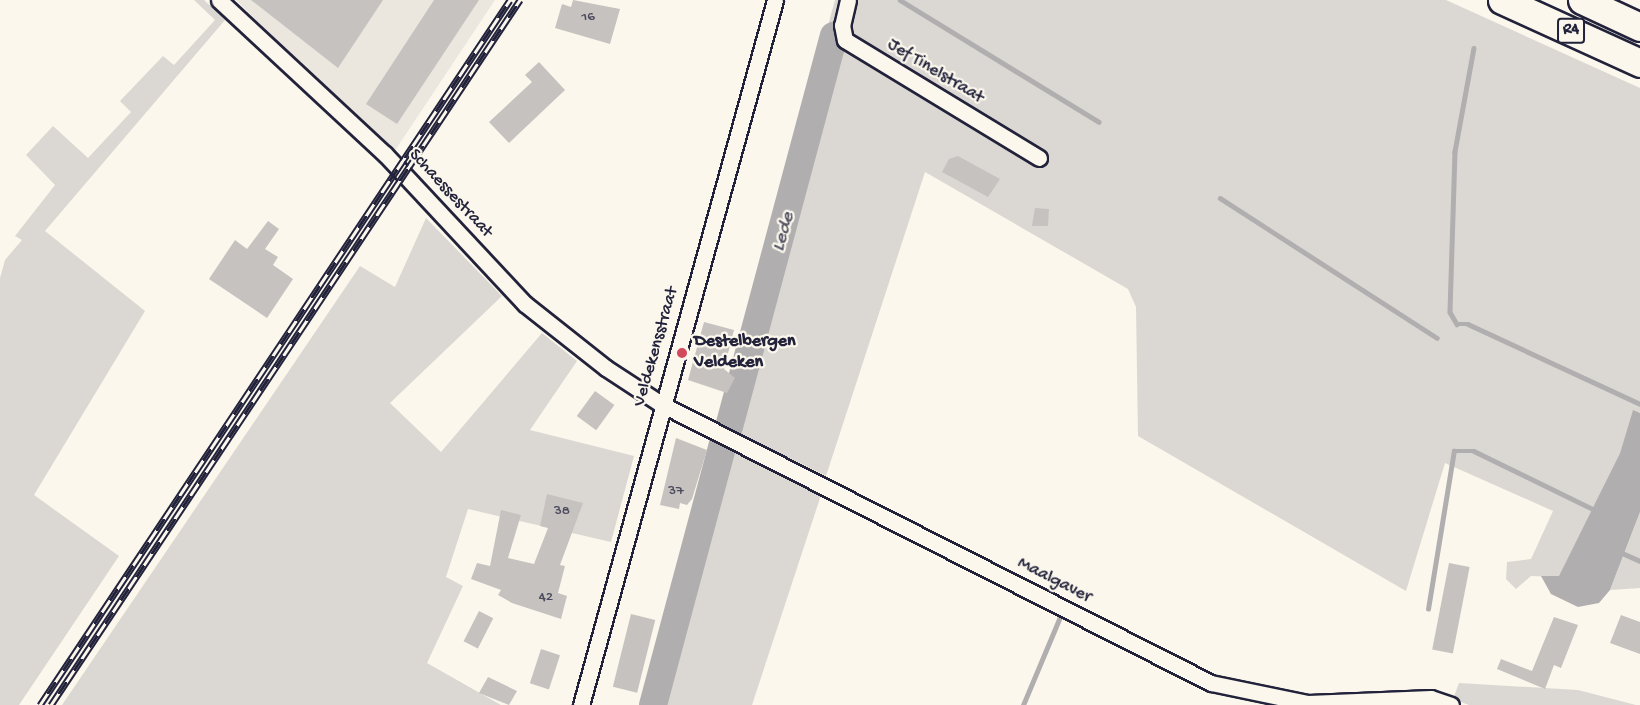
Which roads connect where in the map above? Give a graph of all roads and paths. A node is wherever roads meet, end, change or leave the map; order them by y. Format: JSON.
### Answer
{"nodes":[{"id":1,"x":219,"y":0,"type":"edge"},
{"id":2,"x":774,"y":0,"type":"edge"},
{"id":3,"x":848,"y":0,"type":"edge"},
{"id":4,"x":1502,"y":0,"type":"edge"},
{"id":5,"x":1582,"y":0,"type":"edge"},
{"id":6,"x":1640,"y":27,"type":"edge"},
{"id":7,"x":1640,"y":63,"type":"edge"},
{"id":8,"x":1039,"y":158,"type":"dead end"},
{"id":9,"x":661,"y":404,"type":"junction"},
{"id":10,"x":581,"y":705,"type":"edge"},
{"id":11,"x":1451,"y":705,"type":"edge"}],
"edges":[{"from":1,"to":9,"type":"street","name":"Schaessestraat"},
{"from":2,"to":9,"type":"street","name":"Veldekensstraat"},
{"from":3,"to":8,"type":"street","name":"Jef Tinelstraat"},
{"from":4,"to":7,"type":"highway","number":"R4"},
{"from":5,"to":6,"type":"highway","number":"R4"},
{"from":9,"to":10,"type":"street","name":"Veldekensstraat"},
{"from":9,"to":11,"type":"street","name":"Maalgaver"}]}
